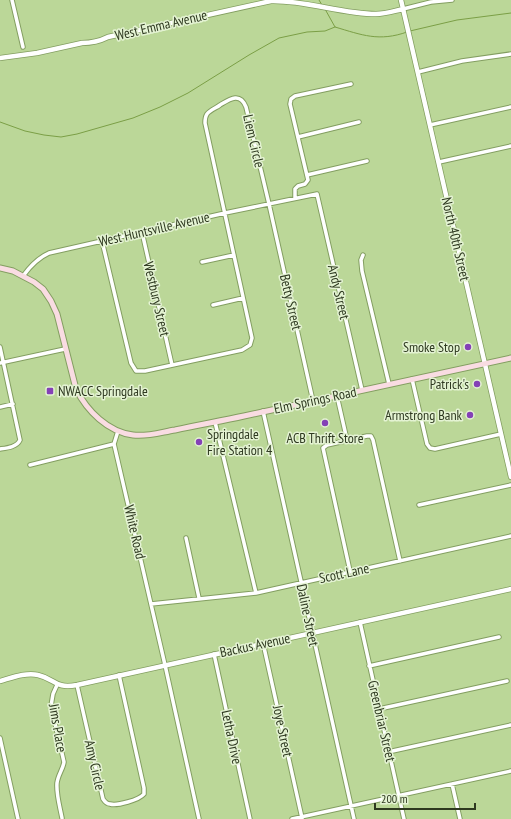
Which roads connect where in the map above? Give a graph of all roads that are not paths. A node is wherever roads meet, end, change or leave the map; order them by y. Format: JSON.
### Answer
{"nodes":[{"id":1,"x":12,"y":0,"type":"edge"},
{"id":2,"x":402,"y":0,"type":"edge"},
{"id":3,"x":452,"y":0,"type":"edge"},
{"id":4,"x":403,"y":8,"type":"junction"},
{"id":5,"x":23,"y":47,"type":"dead end"},
{"id":6,"x":511,"y":54,"type":"edge"},
{"id":7,"x":0,"y":58,"type":"edge"},
{"id":8,"x":418,"y":72,"type":"junction"},
{"id":9,"x":351,"y":84,"type":"dead end"},
{"id":10,"x":511,"y":107,"type":"edge"},
{"id":11,"x":359,"y":122,"type":"dead end"},
{"id":12,"x":430,"y":125,"type":"junction"},
{"id":13,"x":298,"y":137,"type":"junction"},
{"id":14,"x":511,"y":146,"type":"edge"},
{"id":15,"x":367,"y":161,"type":"dead end"},
{"id":16,"x":439,"y":162,"type":"junction"},
{"id":17,"x":307,"y":175,"type":"junction"},
{"id":18,"x":317,"y":194,"type":"joint"},
{"id":19,"x":295,"y":198,"type":"junction"},
{"id":20,"x":269,"y":204,"type":"junction"},
{"id":21,"x":225,"y":213,"type":"junction"},
{"id":22,"x":142,"y":232,"type":"junction"},
{"id":23,"x":102,"y":241,"type":"junction"},
{"id":24,"x":234,"y":255,"type":"junction"},
{"id":25,"x":363,"y":255,"type":"dead end"},
{"id":26,"x":202,"y":262,"type":"dead end"},
{"id":27,"x":0,"y":268,"type":"edge"},
{"id":28,"x":23,"y":276,"type":"junction"},
{"id":29,"x":243,"y":298,"type":"junction"},
{"id":30,"x":213,"y":304,"type":"dead end"},
{"id":31,"x":0,"y":347,"type":"edge"},
{"id":32,"x":65,"y":349,"type":"junction"},
{"id":33,"x":511,"y":358,"type":"edge"},
{"id":34,"x":2,"y":362,"type":"edge"},
{"id":35,"x":484,"y":363,"type":"junction"},
{"id":36,"x":172,"y":365,"type":"junction"},
{"id":37,"x":412,"y":379,"type":"junction"},
{"id":38,"x":389,"y":384,"type":"junction"},
{"id":39,"x":362,"y":390,"type":"junction"},
{"id":40,"x":337,"y":396,"type":"junction"},
{"id":41,"x":313,"y":401,"type":"junction"},
{"id":42,"x":13,"y":404,"type":"junction"},
{"id":43,"x":0,"y":407,"type":"edge"},
{"id":44,"x":263,"y":411,"type":"junction"},
{"id":45,"x":215,"y":422,"type":"junction"},
{"id":46,"x":118,"y":431,"type":"junction"},
{"id":47,"x":501,"y":434,"type":"junction"},
{"id":48,"x":347,"y":440,"type":"junction"},
{"id":49,"x":114,"y":444,"type":"junction"},
{"id":50,"x":0,"y":449,"type":"edge"},
{"id":51,"x":30,"y":465,"type":"dead end"},
{"id":52,"x":511,"y":477,"type":"edge"},
{"id":53,"x":511,"y":485,"type":"edge"},
{"id":54,"x":419,"y":505,"type":"dead end"},
{"id":55,"x":511,"y":536,"type":"edge"},
{"id":56,"x":186,"y":538,"type":"dead end"},
{"id":57,"x":400,"y":561,"type":"junction"},
{"id":58,"x":350,"y":571,"type":"junction"},
{"id":59,"x":301,"y":582,"type":"junction"},
{"id":60,"x":511,"y":589,"type":"edge"},
{"id":61,"x":256,"y":593,"type":"junction"},
{"id":62,"x":199,"y":598,"type":"junction"},
{"id":63,"x":151,"y":604,"type":"junction"},
{"id":64,"x":360,"y":622,"type":"junction"},
{"id":65,"x":312,"y":633,"type":"junction"},
{"id":66,"x":498,"y":637,"type":"dead end"},
{"id":67,"x":263,"y":644,"type":"junction"},
{"id":68,"x":214,"y":654,"type":"junction"},
{"id":69,"x":165,"y":665,"type":"junction"},
{"id":70,"x":369,"y":666,"type":"junction"},
{"id":71,"x":119,"y":676,"type":"junction"},
{"id":72,"x":0,"y":681,"type":"edge"},
{"id":73,"x":507,"y":681,"type":"dead end"},
{"id":74,"x":57,"y":685,"type":"junction"},
{"id":75,"x":77,"y":685,"type":"junction"},
{"id":76,"x":379,"y":709,"type":"junction"},
{"id":77,"x":511,"y":725,"type":"edge"},
{"id":78,"x":0,"y":738,"type":"edge"},
{"id":79,"x":388,"y":752,"type":"junction"},
{"id":80,"x":511,"y":771,"type":"edge"},
{"id":81,"x":452,"y":784,"type":"junction"},
{"id":82,"x":398,"y":796,"type":"junction"},
{"id":83,"x":351,"y":806,"type":"junction"},
{"id":84,"x":62,"y":818,"type":"dead end"},
{"id":85,"x":302,"y":818,"type":"edge"},
{"id":86,"x":18,"y":819,"type":"edge"},
{"id":87,"x":199,"y":819,"type":"edge"},
{"id":88,"x":250,"y":819,"type":"edge"},
{"id":89,"x":292,"y":819,"type":"edge"},
{"id":90,"x":354,"y":819,"type":"edge"},
{"id":91,"x":404,"y":819,"type":"edge"},
{"id":92,"x":460,"y":819,"type":"edge"}],
"edges":[{"from":1,"to":5,"type":"street"},
{"from":2,"to":4,"type":"street","name":"North 40th Street"},
{"from":3,"to":4,"type":"street"},
{"from":4,"to":7,"type":"street","name":"West Emma Avenue"},
{"from":4,"to":8,"type":"street","name":"North 40th Street"},
{"from":6,"to":8,"type":"street"},
{"from":8,"to":12,"type":"street","name":"North 40th Street"},
{"from":9,"to":13,"type":"street"},
{"from":10,"to":12,"type":"street"},
{"from":11,"to":13,"type":"street"},
{"from":12,"to":16,"type":"street","name":"North 40th Street"},
{"from":13,"to":17,"type":"street"},
{"from":14,"to":16,"type":"street"},
{"from":15,"to":17,"type":"street"},
{"from":16,"to":35,"type":"street","name":"North 40th Street"},
{"from":17,"to":19,"type":"street"},
{"from":18,"to":19,"type":"street","name":"West Huntsville Avenue"},
{"from":18,"to":39,"type":"street","name":"Andy Street"},
{"from":19,"to":20,"type":"street","name":"West Huntsville Avenue"},
{"from":20,"to":21,"type":"street","name":"West Huntsville Avenue"},
{"from":20,"to":21,"type":"street","name":"Liem Circle"},
{"from":20,"to":41,"type":"street","name":"Betty Street"},
{"from":21,"to":22,"type":"street","name":"West Huntsville Avenue"},
{"from":21,"to":24,"type":"street","name":"Liem Circle"},
{"from":22,"to":23,"type":"street","name":"West Huntsville Avenue"},
{"from":22,"to":36,"type":"street","name":"Westbury Street"},
{"from":23,"to":28,"type":"street","name":"West Huntsville Avenue"},
{"from":23,"to":36,"type":"street"},
{"from":24,"to":26,"type":"street"},
{"from":24,"to":29,"type":"street","name":"Liem Circle"},
{"from":25,"to":38,"type":"street"},
{"from":27,"to":28,"type":"main road"},
{"from":28,"to":32,"type":"main road"},
{"from":29,"to":30,"type":"street"},
{"from":29,"to":36,"type":"street","name":"Liem Circle"},
{"from":31,"to":34,"type":"street"},
{"from":32,"to":34,"type":"street"},
{"from":32,"to":46,"type":"main road"},
{"from":33,"to":35,"type":"main road","name":"Elm Springs Road"},
{"from":34,"to":42,"type":"street"},
{"from":35,"to":37,"type":"main road","name":"Elm Springs Road"},
{"from":35,"to":47,"type":"street","name":"North 40th Street"},
{"from":37,"to":38,"type":"main road","name":"Elm Springs Road"},
{"from":37,"to":47,"type":"street"},
{"from":38,"to":39,"type":"main road","name":"Elm Springs Road"},
{"from":39,"to":40,"type":"main road","name":"Elm Springs Road"},
{"from":40,"to":41,"type":"main road","name":"Elm Springs Road"},
{"from":40,"to":48,"type":"street"},
{"from":41,"to":44,"type":"main road","name":"Elm Springs Road"},
{"from":42,"to":43,"type":"street"},
{"from":42,"to":50,"type":"street"},
{"from":44,"to":45,"type":"main road","name":"Elm Springs Road"},
{"from":44,"to":59,"type":"street","name":"Daline Street"},
{"from":45,"to":46,"type":"main road","name":"Elm Springs Road"},
{"from":45,"to":61,"type":"street"},
{"from":46,"to":49,"type":"street"},
{"from":47,"to":52,"type":"street","name":"North 40th Street"},
{"from":48,"to":57,"type":"street"},
{"from":48,"to":58,"type":"street"},
{"from":49,"to":51,"type":"street"},
{"from":49,"to":63,"type":"street","name":"White Road"},
{"from":53,"to":54,"type":"street"},
{"from":55,"to":57,"type":"street","name":"Scott Lane"},
{"from":56,"to":62,"type":"street"},
{"from":57,"to":58,"type":"street","name":"Scott Lane"},
{"from":58,"to":59,"type":"street","name":"Scott Lane"},
{"from":59,"to":61,"type":"street","name":"Scott Lane"},
{"from":59,"to":65,"type":"street","name":"Daline Street"},
{"from":60,"to":64,"type":"street","name":"Backus Avenue"},
{"from":61,"to":62,"type":"street","name":"Scott Lane"},
{"from":62,"to":63,"type":"street","name":"Scott Lane"},
{"from":63,"to":69,"type":"street","name":"White Road"},
{"from":64,"to":65,"type":"street","name":"Backus Avenue"},
{"from":64,"to":70,"type":"street","name":"Greenbriar Street"},
{"from":65,"to":67,"type":"street","name":"Backus Avenue"},
{"from":65,"to":83,"type":"street","name":"Daline Street"},
{"from":66,"to":70,"type":"street"},
{"from":67,"to":68,"type":"street","name":"Backus Avenue"},
{"from":67,"to":85,"type":"street","name":"Joye Street"},
{"from":68,"to":69,"type":"street","name":"Backus Avenue"},
{"from":68,"to":88,"type":"street","name":"Letha Drive"},
{"from":69,"to":71,"type":"street","name":"Backus Avenue"},
{"from":69,"to":87,"type":"street","name":"White Road"},
{"from":70,"to":76,"type":"street","name":"Greenbriar Street"},
{"from":71,"to":75,"type":"street","name":"Backus Avenue"},
{"from":71,"to":75,"type":"street","name":"Amy Circle"},
{"from":72,"to":74,"type":"street","name":"Backus Avenue"},
{"from":73,"to":76,"type":"street"},
{"from":74,"to":75,"type":"street","name":"Backus Avenue"},
{"from":74,"to":84,"type":"street","name":"Jims Place"},
{"from":76,"to":79,"type":"street","name":"Greenbriar Street"},
{"from":77,"to":79,"type":"street"},
{"from":78,"to":86,"type":"street"},
{"from":79,"to":82,"type":"street","name":"Greenbriar Street"},
{"from":80,"to":81,"type":"street"},
{"from":81,"to":82,"type":"street"},
{"from":81,"to":92,"type":"street"},
{"from":82,"to":83,"type":"street"},
{"from":82,"to":91,"type":"street","name":"Greenbriar Street"},
{"from":83,"to":85,"type":"street"},
{"from":83,"to":90,"type":"street","name":"Daline Street"},
{"from":85,"to":89,"type":"street"}]}
